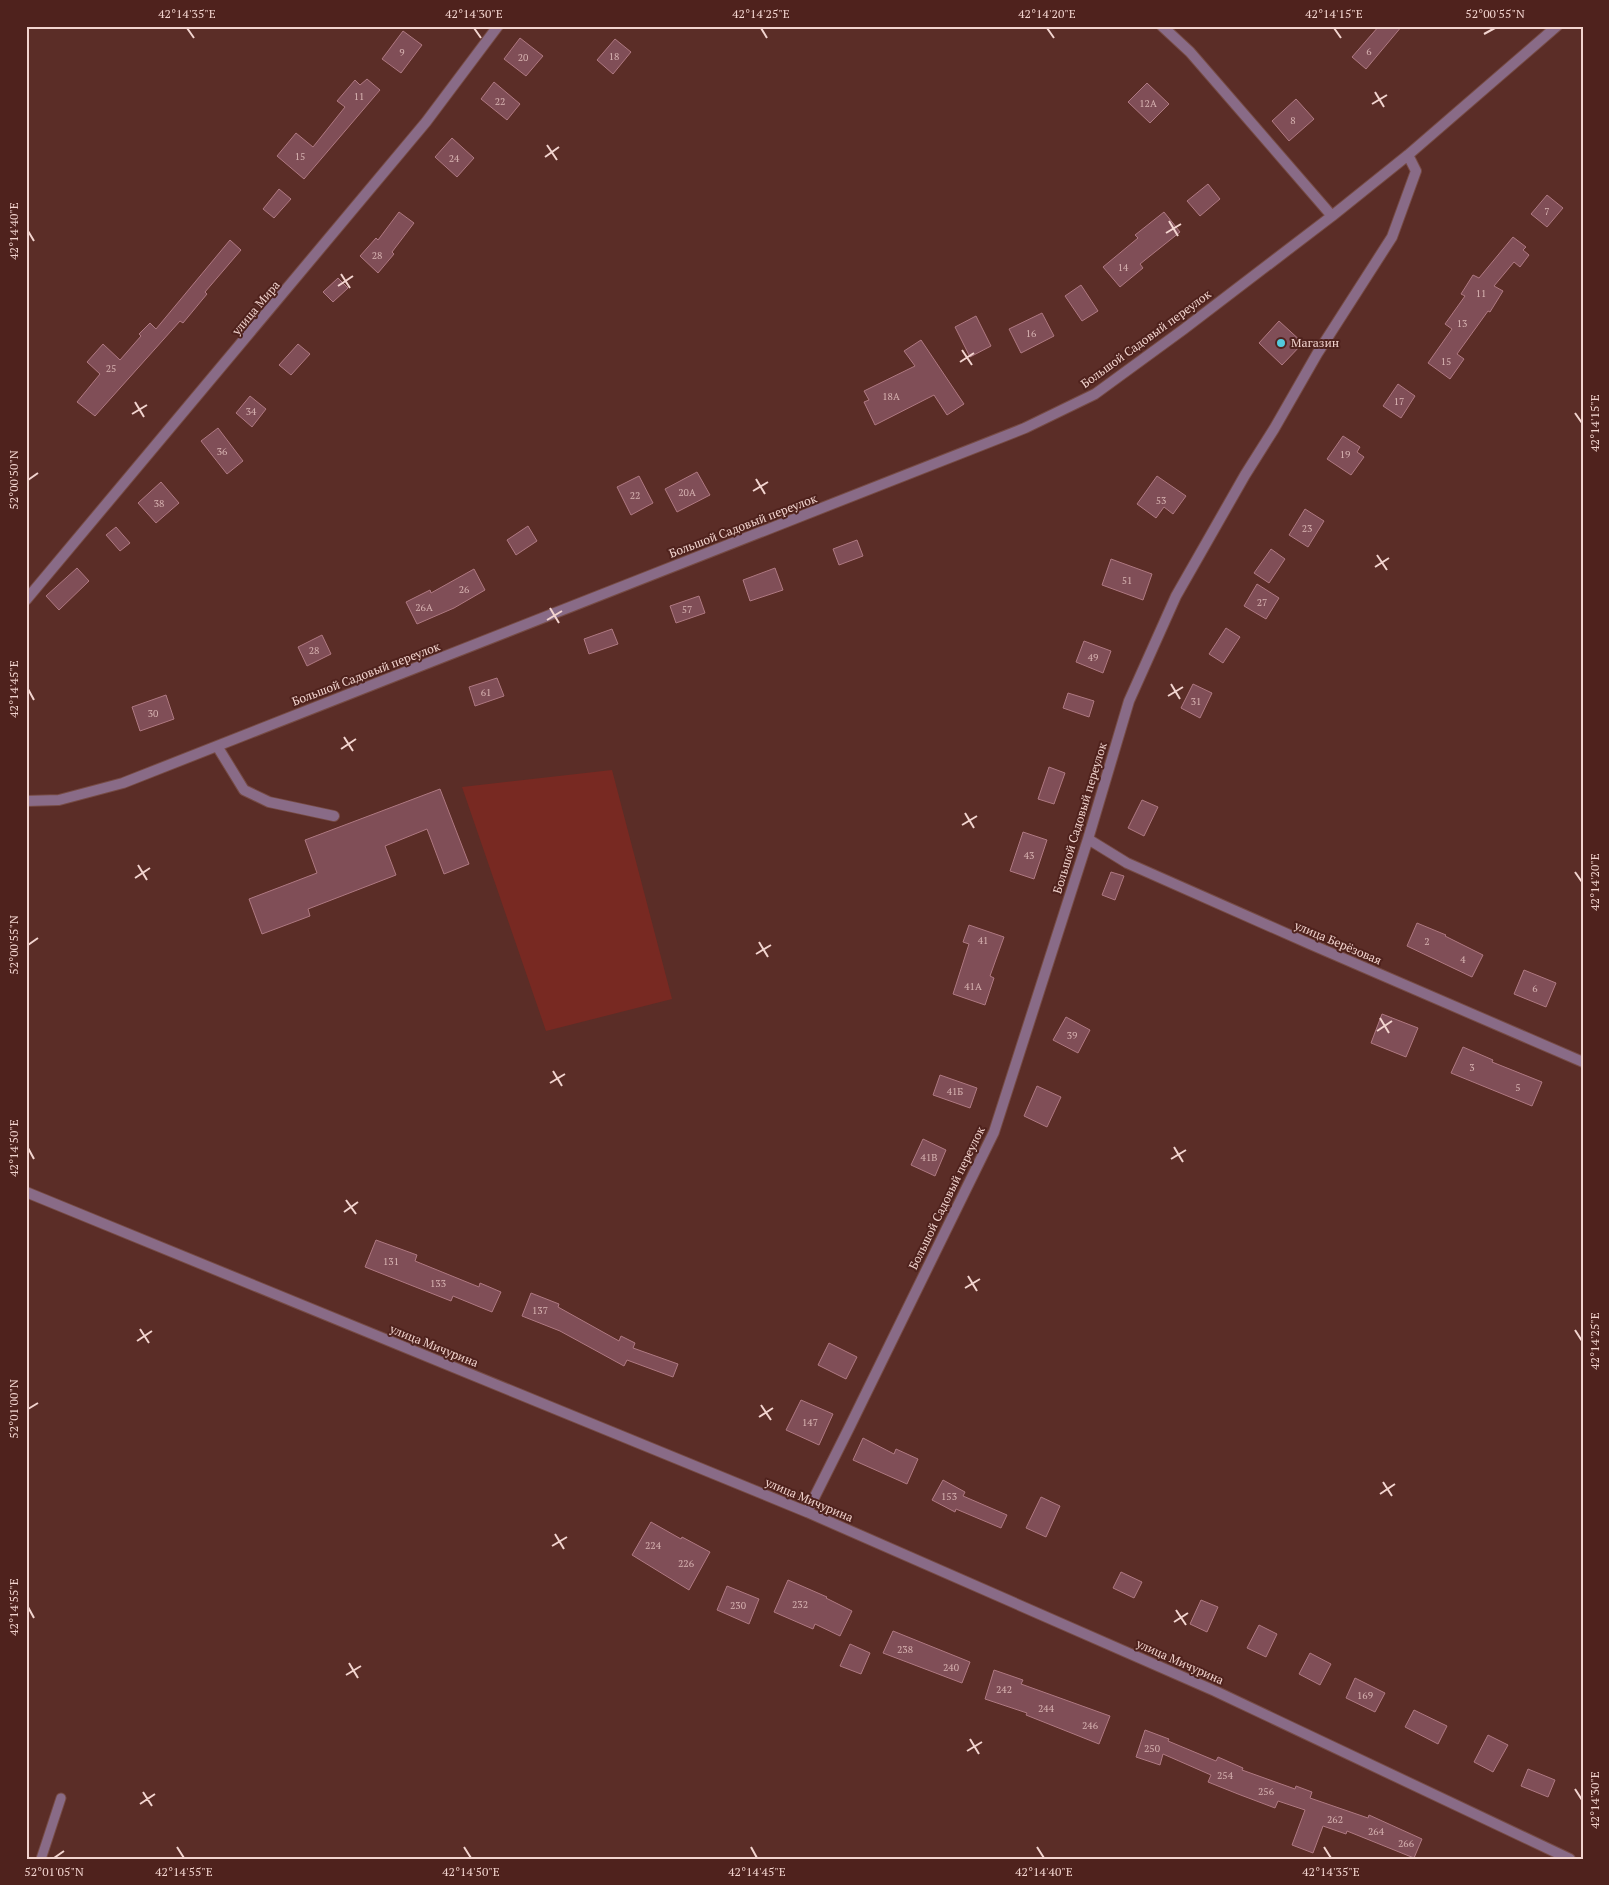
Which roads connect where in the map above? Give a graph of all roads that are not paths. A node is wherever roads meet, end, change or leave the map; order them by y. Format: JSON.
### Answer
{"nodes":[{"id":1,"x":498,"y":26,"type":"edge"},
{"id":2,"x":1162,"y":26,"type":"edge"},
{"id":3,"x":1557,"y":26,"type":"edge"},
{"id":4,"x":1408,"y":155,"type":"junction"},
{"id":5,"x":1332,"y":216,"type":"junction"},
{"id":6,"x":26,"y":600,"type":"edge"},
{"id":7,"x":217,"y":746,"type":"junction"},
{"id":8,"x":26,"y":801,"type":"edge"},
{"id":9,"x":334,"y":816,"type":"dead end"},
{"id":10,"x":1088,"y":839,"type":"junction"},
{"id":11,"x":1583,"y":1062,"type":"edge"},
{"id":12,"x":26,"y":1192,"type":"edge"},
{"id":13,"x":807,"y":1512,"type":"junction"},
{"id":14,"x":61,"y":1798,"type":"dead end"},
{"id":15,"x":41,"y":1859,"type":"edge"},
{"id":16,"x":1570,"y":1859,"type":"edge"}],
"edges":[{"from":1,"to":6,"type":"street","name":"улица Мира"},
{"from":2,"to":5,"type":"street"},
{"from":3,"to":4,"type":"street","name":"Большой Садовый переулок"},
{"from":4,"to":5,"type":"street","name":"Большой Садовый переулок"},
{"from":4,"to":10,"type":"street","name":"Большой Садовый переулок"},
{"from":5,"to":7,"type":"street","name":"Большой Садовый переулок"},
{"from":7,"to":8,"type":"street","name":"Большой Садовый переулок"},
{"from":7,"to":9,"type":"street"},
{"from":10,"to":11,"type":"street","name":"улица Берёзовая"},
{"from":10,"to":13,"type":"street","name":"Большой Садовый переулок"},
{"from":12,"to":13,"type":"street","name":"улица Мичурина"},
{"from":13,"to":16,"type":"street","name":"улица Мичурина"},
{"from":14,"to":15,"type":"lane"}]}
